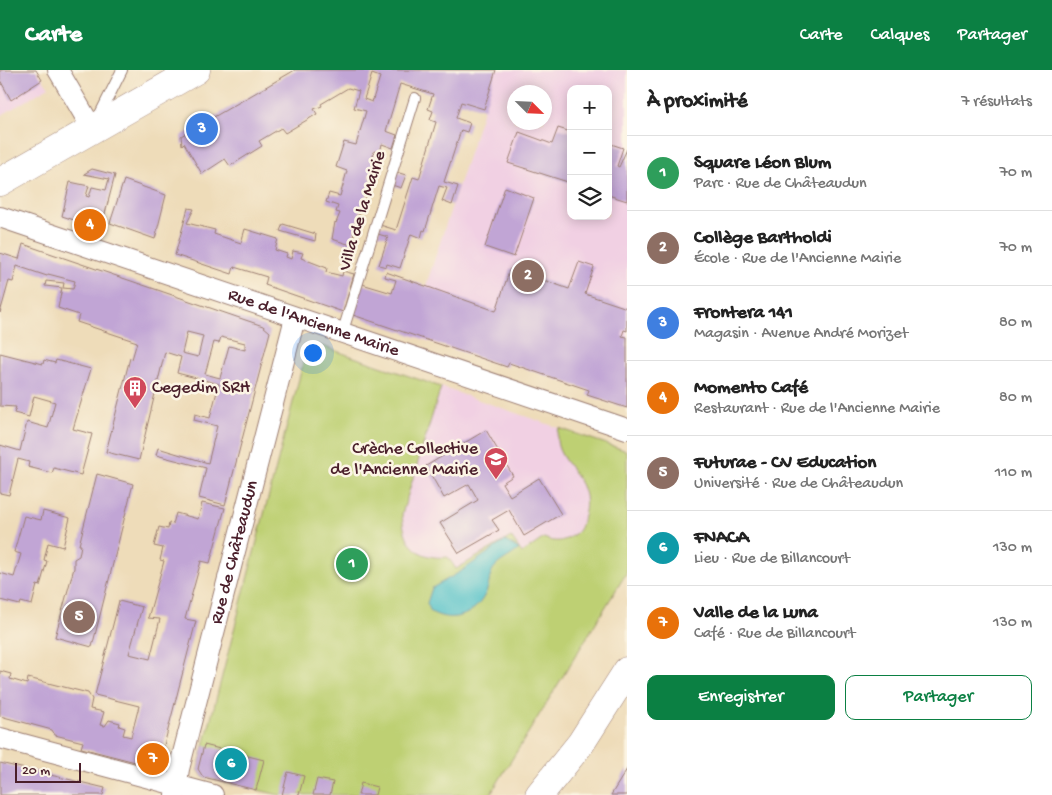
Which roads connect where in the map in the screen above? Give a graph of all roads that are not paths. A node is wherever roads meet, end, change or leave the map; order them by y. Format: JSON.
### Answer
{"nodes":[{"id":1,"x":58,"y":70,"type":"edge"},
{"id":2,"x":122,"y":70,"type":"edge"},
{"id":3,"x":196,"y":70,"type":"edge"},
{"id":4,"x":415,"y":98,"type":"dead end"},
{"id":5,"x":93,"y":130,"type":"junction"},
{"id":6,"x":0,"y":182,"type":"edge"},
{"id":7,"x":0,"y":216,"type":"edge"},
{"id":8,"x":295,"y":318,"type":"junction"},
{"id":9,"x":342,"y":334,"type":"junction"},
{"id":10,"x":627,"y":429,"type":"edge"},
{"id":11,"x":627,"y":671,"type":"edge"},
{"id":12,"x":0,"y":738,"type":"edge"},
{"id":13,"x":581,"y":743,"type":"junction"},
{"id":14,"x":175,"y":790,"type":"edge"},
{"id":15,"x":213,"y":795,"type":"edge"},
{"id":16,"x":539,"y":795,"type":"edge"},
{"id":17,"x":559,"y":795,"type":"edge"}],
"edges":[{"from":1,"to":5,"type":"street"},
{"from":2,"to":5,"type":"lane"},
{"from":3,"to":5,"type":"main road"},
{"from":4,"to":9,"type":"lane","name":"Villa de la Mairie"},
{"from":5,"to":6,"type":"main road"},
{"from":7,"to":8,"type":"street","name":"Rue de l'Ancienne Mairie"},
{"from":8,"to":9,"type":"street","name":"Rue de l'Ancienne Mairie"},
{"from":8,"to":14,"type":"street","name":"Rue de Châteaudun"},
{"from":9,"to":10,"type":"street","name":"Rue de l'Ancienne Mairie"},
{"from":11,"to":13,"type":"main road"},
{"from":12,"to":14,"type":"street"},
{"from":13,"to":16,"type":"main road"},
{"from":13,"to":17,"type":"main road"},
{"from":14,"to":15,"type":"street"}]}
